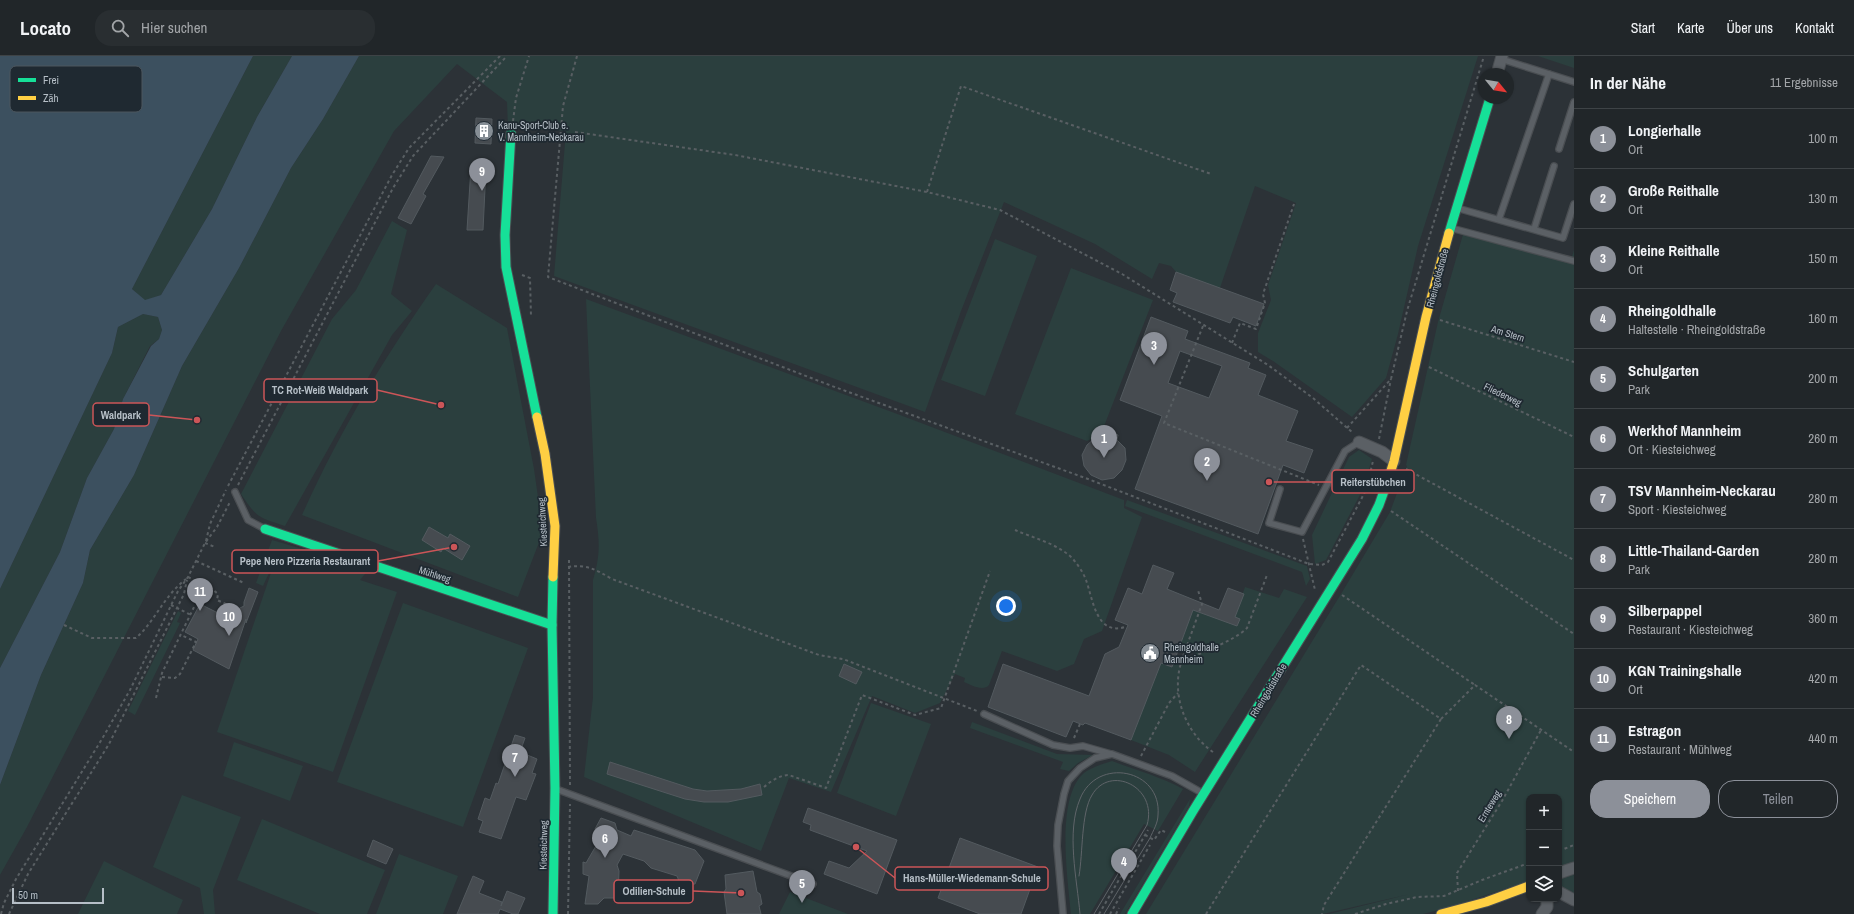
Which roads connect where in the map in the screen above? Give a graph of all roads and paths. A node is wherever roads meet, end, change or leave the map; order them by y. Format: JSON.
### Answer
{"nodes":[{"id":1,"x":500,"y":56,"type":"edge"},
{"id":2,"x":507,"y":56,"type":"edge"},
{"id":3,"x":529,"y":56,"type":"edge"},
{"id":4,"x":577,"y":56,"type":"edge"},
{"id":5,"x":1484,"y":56,"type":"edge"},
{"id":6,"x":1502,"y":58,"type":"edge"},
{"id":7,"x":1499,"y":68,"type":"edge"},
{"id":8,"x":1549,"y":74,"type":"junction"},
{"id":9,"x":1574,"y":82,"type":"edge"},
{"id":10,"x":1574,"y":102,"type":"edge"},
{"id":11,"x":1488,"y":104,"type":"edge"},
{"id":12,"x":575,"y":132,"type":"dead end"},
{"id":13,"x":512,"y":133,"type":"joint"},
{"id":14,"x":1559,"y":149,"type":"dead end"},
{"id":15,"x":1554,"y":166,"type":"dead end"},
{"id":16,"x":1211,"y":174,"type":"dead end"},
{"id":17,"x":927,"y":192,"type":"junction"},
{"id":18,"x":1294,"y":204,"type":"dead end"},
{"id":19,"x":1574,"y":204,"type":"edge"},
{"id":20,"x":1456,"y":208,"type":"junction"},
{"id":21,"x":1499,"y":219,"type":"junction"},
{"id":22,"x":1451,"y":228,"type":"junction"},
{"id":23,"x":1534,"y":229,"type":"junction"},
{"id":24,"x":1574,"y":261,"type":"edge"},
{"id":25,"x":1426,"y":317,"type":"junction"},
{"id":26,"x":1437,"y":320,"type":"joint"},
{"id":27,"x":1203,"y":326,"type":"junction"},
{"id":28,"x":1232,"y":343,"type":"junction"},
{"id":29,"x":1574,"y":362,"type":"edge"},
{"id":30,"x":1415,"y":364,"type":"junction"},
{"id":31,"x":1425,"y":366,"type":"joint"},
{"id":32,"x":1391,"y":379,"type":"junction"},
{"id":33,"x":1347,"y":428,"type":"junction"},
{"id":34,"x":1574,"y":437,"type":"edge"},
{"id":35,"x":1358,"y":442,"type":"junction"},
{"id":36,"x":1376,"y":450,"type":"junction"},
{"id":37,"x":1399,"y":464,"type":"junction"},
{"id":38,"x":1325,"y":488,"type":"junction"},
{"id":39,"x":1280,"y":490,"type":"dead end"},
{"id":40,"x":235,"y":492,"type":"junction"},
{"id":41,"x":1379,"y":505,"type":"junction"},
{"id":42,"x":1388,"y":509,"type":"joint"},
{"id":43,"x":265,"y":529,"type":"joint"},
{"id":44,"x":1015,"y":530,"type":"dead end"},
{"id":45,"x":1302,"y":532,"type":"junction"},
{"id":46,"x":205,"y":542,"type":"junction"},
{"id":47,"x":215,"y":547,"type":"dead end"},
{"id":48,"x":1574,"y":560,"type":"edge"},
{"id":49,"x":196,"y":562,"type":"junction"},
{"id":50,"x":1309,"y":564,"type":"junction"},
{"id":51,"x":580,"y":565,"type":"dead end"},
{"id":52,"x":990,"y":571,"type":"dead end"},
{"id":53,"x":1267,"y":576,"type":"dead end"},
{"id":54,"x":188,"y":577,"type":"junction"},
{"id":55,"x":244,"y":583,"type":"dead end"},
{"id":56,"x":1320,"y":587,"type":"dead end"},
{"id":57,"x":1331,"y":588,"type":"junction"},
{"id":58,"x":1198,"y":590,"type":"dead end"},
{"id":59,"x":1340,"y":593,"type":"joint"},
{"id":60,"x":172,"y":605,"type":"junction"},
{"id":61,"x":196,"y":605,"type":"dead end"},
{"id":62,"x":230,"y":606,"type":"dead end"},
{"id":63,"x":177,"y":608,"type":"junction"},
{"id":64,"x":191,"y":614,"type":"junction"},
{"id":65,"x":64,"y":625,"type":"dead end"},
{"id":66,"x":552,"y":625,"type":"junction"},
{"id":67,"x":1125,"y":627,"type":"dead end"},
{"id":68,"x":180,"y":634,"type":"junction"},
{"id":69,"x":1574,"y":634,"type":"edge"},
{"id":70,"x":1181,"y":663,"type":"junction"},
{"id":71,"x":162,"y":677,"type":"junction"},
{"id":72,"x":1475,"y":685,"type":"junction"},
{"id":73,"x":1178,"y":693,"type":"junction"},
{"id":74,"x":156,"y":698,"type":"dead end"},
{"id":75,"x":944,"y":698,"type":"junction"},
{"id":76,"x":984,"y":714,"type":"joint"},
{"id":77,"x":1441,"y":719,"type":"junction"},
{"id":78,"x":1080,"y":724,"type":"dead end"},
{"id":79,"x":1541,"y":730,"type":"junction"},
{"id":80,"x":1070,"y":748,"type":"junction"},
{"id":81,"x":1574,"y":752,"type":"edge"},
{"id":82,"x":1112,"y":754,"type":"junction"},
{"id":83,"x":1211,"y":759,"type":"dead end"},
{"id":84,"x":1138,"y":763,"type":"junction"},
{"id":85,"x":764,"y":787,"type":"dead end"},
{"id":86,"x":555,"y":788,"type":"junction"},
{"id":87,"x":570,"y":794,"type":"junction"},
{"id":88,"x":1204,"y":794,"type":"junction"},
{"id":89,"x":1168,"y":826,"type":"dead end"},
{"id":90,"x":1148,"y":830,"type":"dead end"},
{"id":91,"x":1145,"y":835,"type":"junction"},
{"id":92,"x":1150,"y":845,"type":"dead end"},
{"id":93,"x":1574,"y":845,"type":"edge"},
{"id":94,"x":1562,"y":850,"type":"edge"},
{"id":95,"x":1526,"y":864,"type":"edge"},
{"id":96,"x":1574,"y":868,"type":"edge"},
{"id":97,"x":1562,"y":872,"type":"edge"},
{"id":98,"x":813,"y":884,"type":"dead end"},
{"id":99,"x":1526,"y":887,"type":"edge"},
{"id":100,"x":1458,"y":891,"type":"junction"},
{"id":101,"x":1562,"y":894,"type":"edge"},
{"id":102,"x":1574,"y":900,"type":"edge"},
{"id":103,"x":1547,"y":902,"type":"edge"},
{"id":104,"x":1120,"y":907,"type":"dead end"},
{"id":105,"x":1,"y":914,"type":"edge"},
{"id":106,"x":10,"y":914,"type":"edge"},
{"id":107,"x":553,"y":914,"type":"edge"},
{"id":108,"x":568,"y":914,"type":"edge"},
{"id":109,"x":1063,"y":914,"type":"edge"},
{"id":110,"x":1099,"y":914,"type":"edge"},
{"id":111,"x":1110,"y":914,"type":"edge"},
{"id":112,"x":1116,"y":914,"type":"edge"},
{"id":113,"x":1132,"y":914,"type":"edge"},
{"id":114,"x":1206,"y":914,"type":"edge"},
{"id":115,"x":1322,"y":914,"type":"edge"},
{"id":116,"x":1355,"y":914,"type":"edge"},
{"id":117,"x":1441,"y":914,"type":"edge"},
{"id":118,"x":1542,"y":914,"type":"edge"}],
"edges":[{"from":1,"to":46,"type":"path"},
{"from":2,"to":40,"type":"path"},
{"from":3,"to":13,"type":"path"},
{"from":4,"to":50,"type":"path"},
{"from":5,"to":32,"type":"path"},
{"from":6,"to":7,"type":"street"},
{"from":6,"to":8,"type":"lane"},
{"from":8,"to":9,"type":"lane"},
{"from":8,"to":21,"type":"lane"},
{"from":10,"to":14,"type":"lane"},
{"from":11,"to":20,"type":"street","name":"Rheingoldstraße"},
{"from":12,"to":17,"type":"path"},
{"from":13,"to":66,"type":"street","name":"Kiesteichweg"},
{"from":15,"to":23,"type":"lane"},
{"from":16,"to":17,"type":"path"},
{"from":17,"to":27,"type":"path"},
{"from":18,"to":28,"type":"path"},
{"from":19,"to":23,"type":"lane"},
{"from":20,"to":21,"type":"lane"},
{"from":20,"to":22,"type":"street","name":"Rheingoldstraße"},
{"from":21,"to":23,"type":"lane"},
{"from":22,"to":24,"type":"lane"},
{"from":22,"to":25,"type":"street","name":"Rheingoldstraße"},
{"from":25,"to":26,"type":"lane"},
{"from":25,"to":30,"type":"street","name":"Rheingoldstraße"},
{"from":26,"to":29,"type":"path","name":"Am Stern"},
{"from":27,"to":28,"type":"path"},
{"from":27,"to":38,"type":"path"},
{"from":28,"to":33,"type":"path"},
{"from":30,"to":31,"type":"lane"},
{"from":30,"to":37,"type":"street","name":"Rheingoldstraße"},
{"from":31,"to":34,"type":"path","name":"Fliederweg"},
{"from":32,"to":33,"type":"path"},
{"from":32,"to":36,"type":"path"},
{"from":33,"to":35,"type":"path"},
{"from":35,"to":36,"type":"street"},
{"from":35,"to":38,"type":"lane"},
{"from":36,"to":37,"type":"street"},
{"from":36,"to":50,"type":"path"},
{"from":37,"to":41,"type":"street","name":"Rheingoldstraße"},
{"from":37,"to":48,"type":"path"},
{"from":38,"to":45,"type":"lane"},
{"from":39,"to":45,"type":"lane"},
{"from":40,"to":43,"type":"lane"},
{"from":40,"to":46,"type":"path"},
{"from":41,"to":42,"type":"lane"},
{"from":41,"to":57,"type":"street","name":"Rheingoldstraße"},
{"from":42,"to":69,"type":"path"},
{"from":43,"to":66,"type":"street","name":"Mühlweg"},
{"from":44,"to":67,"type":"path"},
{"from":45,"to":50,"type":"path"},
{"from":46,"to":47,"type":"path"},
{"from":46,"to":49,"type":"path"},
{"from":49,"to":54,"type":"path"},
{"from":49,"to":55,"type":"path"},
{"from":50,"to":56,"type":"path"},
{"from":51,"to":75,"type":"path"},
{"from":52,"to":75,"type":"path"},
{"from":53,"to":70,"type":"path"},
{"from":54,"to":60,"type":"path"},
{"from":54,"to":62,"type":"path"},
{"from":54,"to":63,"type":"path"},
{"from":54,"to":65,"type":"path"},
{"from":57,"to":59,"type":"lane"},
{"from":57,"to":88,"type":"street","name":"Rheingoldstraße"},
{"from":58,"to":70,"type":"path"},
{"from":59,"to":72,"type":"path"},
{"from":60,"to":63,"type":"path"},
{"from":60,"to":105,"type":"path"},
{"from":61,"to":64,"type":"path"},
{"from":63,"to":64,"type":"path"},
{"from":63,"to":106,"type":"path"},
{"from":64,"to":68,"type":"path"},
{"from":66,"to":86,"type":"street","name":"Kiesteichweg"},
{"from":68,"to":71,"type":"path"},
{"from":68,"to":71,"type":"path"},
{"from":70,"to":73,"type":"path"},
{"from":71,"to":74,"type":"path"},
{"from":72,"to":77,"type":"path"},
{"from":72,"to":79,"type":"path"},
{"from":73,"to":83,"type":"path"},
{"from":73,"to":84,"type":"path"},
{"from":75,"to":76,"type":"path"},
{"from":75,"to":85,"type":"path"},
{"from":76,"to":80,"type":"lane"},
{"from":77,"to":114,"type":"path"},
{"from":77,"to":115,"type":"path"},
{"from":78,"to":80,"type":"path"},
{"from":79,"to":81,"type":"path"},
{"from":79,"to":100,"type":"path","name":"Ernteweg"},
{"from":80,"to":82,"type":"lane"},
{"from":82,"to":84,"type":"lane"},
{"from":82,"to":109,"type":"lane"},
{"from":84,"to":88,"type":"lane"},
{"from":86,"to":87,"type":"lane"},
{"from":86,"to":107,"type":"street","name":"Kiesteichweg"},
{"from":87,"to":98,"type":"lane"},
{"from":87,"to":108,"type":"path"},
{"from":88,"to":113,"type":"street","name":"Rheingoldstraße"},
{"from":89,"to":91,"type":"path"},
{"from":90,"to":91,"type":"path"},
{"from":91,"to":110,"type":"path"},
{"from":92,"to":111,"type":"path"},
{"from":93,"to":94,"type":"path"},
{"from":95,"to":100,"type":"path"},
{"from":96,"to":97,"type":"street"},
{"from":99,"to":117,"type":"street"},
{"from":100,"to":116,"type":"path"},
{"from":101,"to":102,"type":"street"},
{"from":103,"to":118,"type":"street"},
{"from":104,"to":112,"type":"path"}]}
